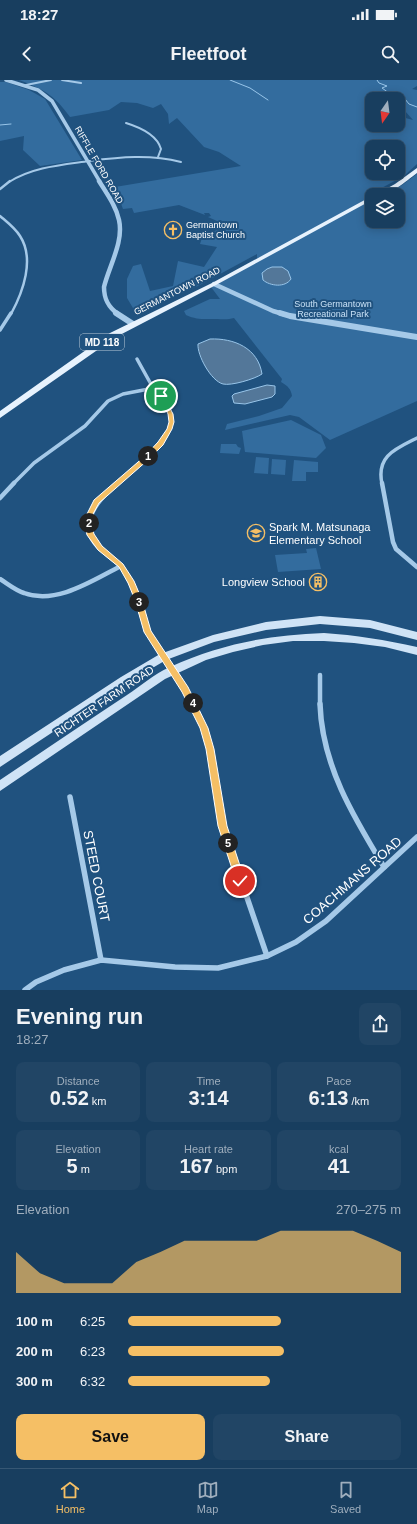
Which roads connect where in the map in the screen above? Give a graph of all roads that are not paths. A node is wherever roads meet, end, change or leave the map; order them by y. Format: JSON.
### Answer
{"nodes":[{"id":1,"x":6,"y":80,"type":"edge"},
{"id":2,"x":51,"y":80,"type":"edge"},
{"id":3,"x":62,"y":80,"type":"edge"},
{"id":4,"x":81,"y":83,"type":"dead end"},
{"id":5,"x":26,"y":85,"type":"junction"},
{"id":6,"x":126,"y":123,"type":"dead end"},
{"id":7,"x":158,"y":157,"type":"junction"},
{"id":8,"x":89,"y":162,"type":"junction"},
{"id":9,"x":181,"y":162,"type":"dead end"},
{"id":10,"x":417,"y":170,"type":"edge"},
{"id":11,"x":391,"y":188,"type":"edge"},
{"id":12,"x":0,"y":189,"type":"edge"},
{"id":13,"x":365,"y":202,"type":"edge"},
{"id":14,"x":0,"y":216,"type":"edge"},
{"id":15,"x":214,"y":284,"type":"junction"},
{"id":16,"x":133,"y":324,"type":"junction"},
{"id":17,"x":0,"y":330,"type":"edge"},
{"id":18,"x":417,"y":337,"type":"edge"},
{"id":19,"x":137,"y":359,"type":"dead end"},
{"id":20,"x":154,"y":388,"type":"junction"},
{"id":21,"x":0,"y":415,"type":"edge"},
{"id":22,"x":417,"y":438,"type":"edge"},
{"id":23,"x":0,"y":498,"type":"edge"},
{"id":24,"x":121,"y":566,"type":"junction"},
{"id":25,"x":417,"y":567,"type":"edge"},
{"id":26,"x":0,"y":579,"type":"edge"},
{"id":27,"x":417,"y":636,"type":"edge"},
{"id":28,"x":417,"y":651,"type":"edge"},
{"id":29,"x":163,"y":657,"type":"junction"},
{"id":30,"x":172,"y":671,"type":"junction"},
{"id":31,"x":320,"y":675,"type":"dead end"},
{"id":32,"x":0,"y":762,"type":"edge"},
{"id":33,"x":0,"y":786,"type":"edge"},
{"id":34,"x":70,"y":797,"type":"dead end"},
{"id":35,"x":417,"y":837,"type":"edge"},
{"id":36,"x":384,"y":867,"type":"junction"},
{"id":37,"x":267,"y":956,"type":"junction"},
{"id":38,"x":101,"y":960,"type":"junction"},
{"id":39,"x":25,"y":990,"type":"edge"}],
"edges":[{"from":1,"to":5,"type":"street","name":"RIFFLE FORD ROAD"},
{"from":2,"to":5,"type":"street"},
{"from":3,"to":4,"type":"street"},
{"from":5,"to":8,"type":"street","name":"RIFFLE FORD ROAD"},
{"from":6,"to":7,"type":"street"},
{"from":7,"to":8,"type":"street"},
{"from":7,"to":9,"type":"street"},
{"from":8,"to":12,"type":"street"},
{"from":8,"to":16,"type":"street","name":"RIFFLE FORD ROAD"},
{"from":10,"to":11,"type":"main road"},
{"from":13,"to":15,"type":"main road","name":"GERMANTOWN ROAD","number":"MD 118"},
{"from":14,"to":17,"type":"street"},
{"from":15,"to":16,"type":"main road","name":"GERMANTOWN ROAD","number":"MD 118"},
{"from":15,"to":18,"type":"street"},
{"from":16,"to":21,"type":"main road","name":"GERMANTOWN ROAD","number":"MD 118"},
{"from":19,"to":20,"type":"street"},
{"from":20,"to":23,"type":"street"},
{"from":20,"to":24,"type":"street"},
{"from":22,"to":25,"type":"street"},
{"from":24,"to":26,"type":"street"},
{"from":24,"to":29,"type":"street"},
{"from":27,"to":29,"type":"main road","name":"RICHTER FARM ROAD"},
{"from":28,"to":30,"type":"main road","name":"RICHTER FARM ROAD"},
{"from":29,"to":30,"type":"street"},
{"from":29,"to":32,"type":"main road","name":"RICHTER FARM ROAD"},
{"from":30,"to":33,"type":"main road","name":"RICHTER FARM ROAD"},
{"from":30,"to":37,"type":"street"},
{"from":31,"to":36,"type":"street"},
{"from":34,"to":38,"type":"street","name":"STEED COURT"},
{"from":35,"to":36,"type":"street","name":"COACHMANS ROAD"},
{"from":36,"to":37,"type":"street","name":"COACHMANS ROAD"},
{"from":37,"to":38,"type":"street","name":"COACHMANS ROAD"},
{"from":38,"to":39,"type":"street","name":"COACHMANS ROAD"}]}
